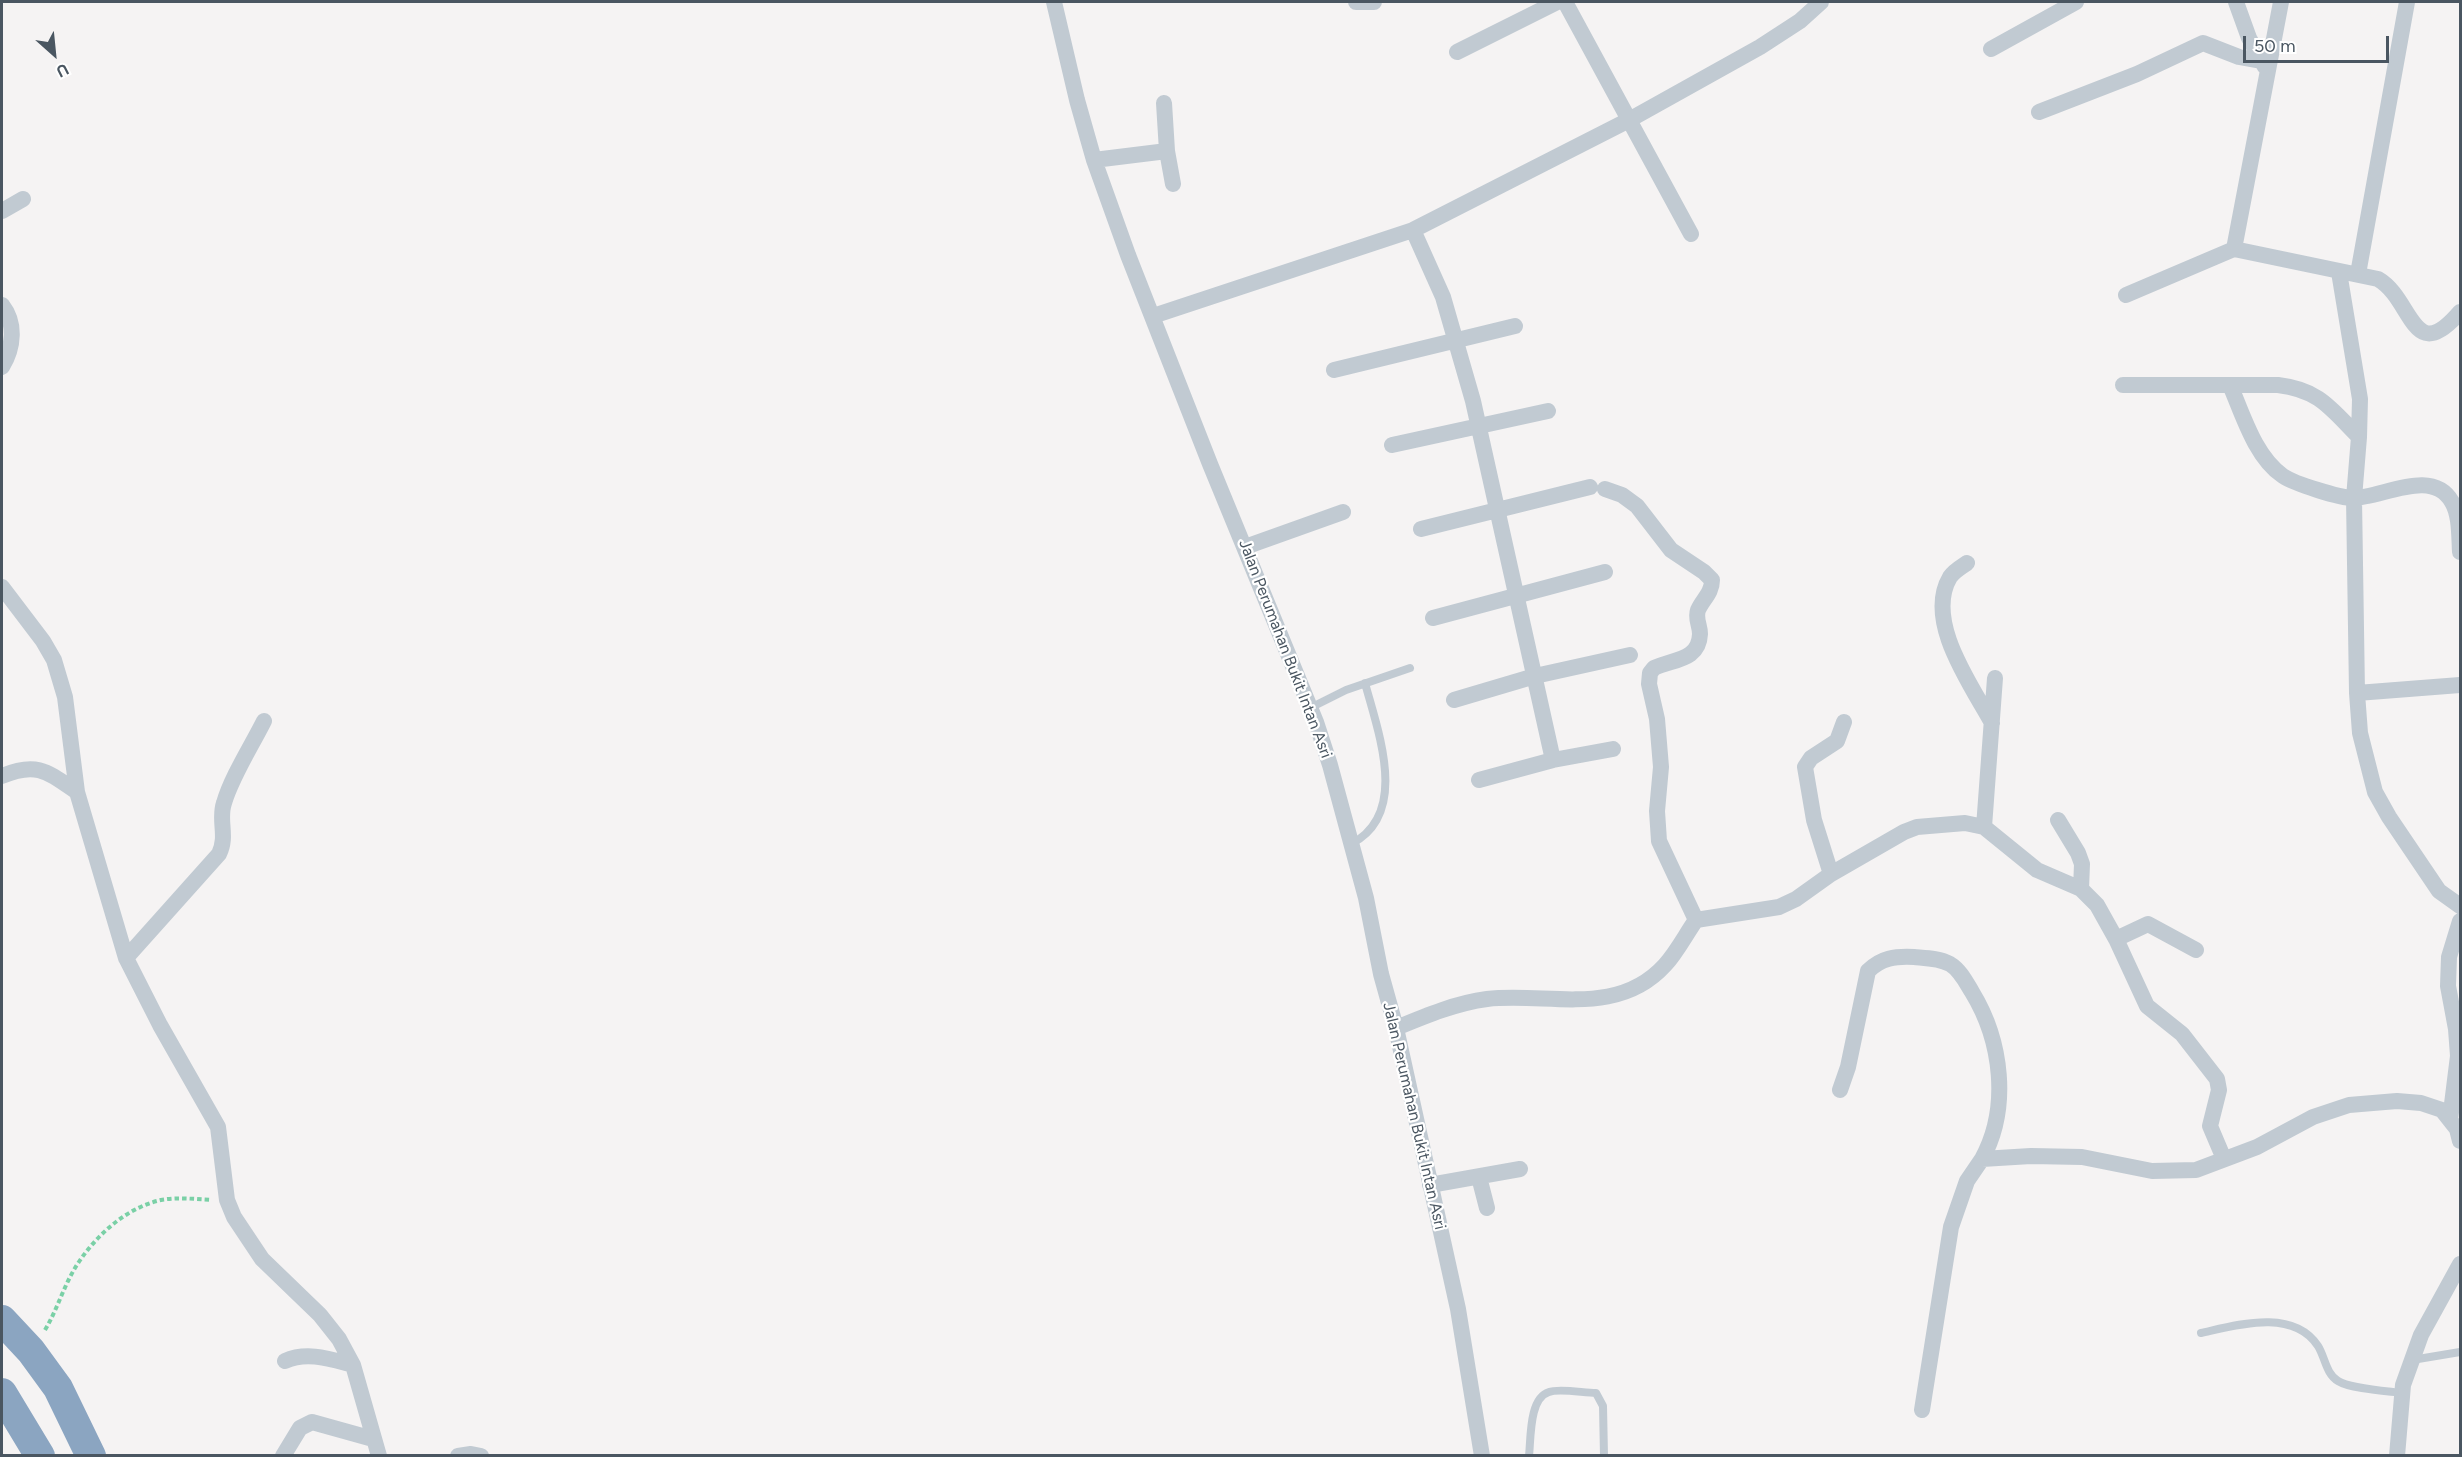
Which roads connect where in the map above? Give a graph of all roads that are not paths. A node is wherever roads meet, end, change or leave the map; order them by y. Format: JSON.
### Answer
{"nodes":[{"id":1,"x":1054,"y":2,"type":"edge"},
{"id":2,"x":1356,"y":2,"type":"edge"},
{"id":3,"x":1374,"y":2,"type":"edge"},
{"id":4,"x":1557,"y":2,"type":"edge"},
{"id":5,"x":1565,"y":2,"type":"edge"},
{"id":6,"x":1821,"y":2,"type":"edge"},
{"id":7,"x":2076,"y":2,"type":"edge"},
{"id":8,"x":2236,"y":2,"type":"edge"},
{"id":9,"x":2281,"y":2,"type":"edge"},
{"id":10,"x":2407,"y":2,"type":"edge"},
{"id":11,"x":1991,"y":50,"type":"dead end"},
{"id":12,"x":1457,"y":52,"type":"dead end"},
{"id":13,"x":2265,"y":67,"type":"junction"},
{"id":14,"x":1164,"y":103,"type":"dead end"},
{"id":15,"x":2039,"y":112,"type":"dead end"},
{"id":16,"x":1629,"y":120,"type":"junction"},
{"id":17,"x":1167,"y":151,"type":"junction"},
{"id":18,"x":1094,"y":160,"type":"junction"},
{"id":19,"x":1173,"y":184,"type":"dead end"},
{"id":20,"x":23,"y":199,"type":"dead end"},
{"id":21,"x":2,"y":211,"type":"edge"},
{"id":22,"x":1413,"y":230,"type":"junction"},
{"id":23,"x":1691,"y":234,"type":"dead end"},
{"id":24,"x":2234,"y":249,"type":"junction"},
{"id":25,"x":2339,"y":272,"type":"junction"},
{"id":26,"x":2358,"y":274,"type":"junction"},
{"id":27,"x":2126,"y":295,"type":"dead end"},
{"id":28,"x":2,"y":304,"type":"edge"},
{"id":29,"x":2460,"y":312,"type":"edge"},
{"id":30,"x":1153,"y":316,"type":"junction"},
{"id":31,"x":1515,"y":326,"type":"dead end"},
{"id":32,"x":1456,"y":339,"type":"junction"},
{"id":33,"x":2,"y":367,"type":"edge"},
{"id":34,"x":1334,"y":370,"type":"dead end"},
{"id":35,"x":2230,"y":385,"type":"junction"},
{"id":36,"x":2123,"y":386,"type":"dead end"},
{"id":37,"x":1548,"y":411,"type":"dead end"},
{"id":38,"x":1479,"y":425,"type":"junction"},
{"id":39,"x":2359,"y":437,"type":"junction"},
{"id":40,"x":1392,"y":445,"type":"dead end"},
{"id":41,"x":2354,"y":498,"type":"junction"},
{"id":42,"x":1498,"y":509,"type":"junction"},
{"id":43,"x":1343,"y":512,"type":"dead end"},
{"id":44,"x":1421,"y":529,"type":"dead end"},
{"id":45,"x":1245,"y":548,"type":"junction"},
{"id":46,"x":2460,"y":552,"type":"edge"},
{"id":47,"x":1967,"y":563,"type":"dead end"},
{"id":48,"x":1605,"y":572,"type":"dead end"},
{"id":49,"x":2,"y":587,"type":"edge"},
{"id":50,"x":1517,"y":595,"type":"junction"},
{"id":51,"x":1433,"y":618,"type":"dead end"},
{"id":52,"x":1630,"y":655,"type":"dead end"},
{"id":53,"x":1410,"y":668,"type":"dead end"},
{"id":54,"x":1535,"y":676,"type":"junction"},
{"id":55,"x":1995,"y":678,"type":"dead end"},
{"id":56,"x":1365,"y":683,"type":"junction"},
{"id":57,"x":2460,"y":685,"type":"edge"},
{"id":58,"x":2357,"y":693,"type":"junction"},
{"id":59,"x":1454,"y":700,"type":"dead end"},
{"id":60,"x":1310,"y":708,"type":"junction"},
{"id":61,"x":264,"y":722,"type":"dead end"},
{"id":62,"x":1844,"y":722,"type":"dead end"},
{"id":63,"x":1992,"y":723,"type":"junction"},
{"id":64,"x":1613,"y":749,"type":"dead end"},
{"id":65,"x":1553,"y":760,"type":"junction"},
{"id":66,"x":2,"y":776,"type":"edge"},
{"id":67,"x":1479,"y":780,"type":"dead end"},
{"id":68,"x":77,"y":792,"type":"junction"},
{"id":69,"x":2058,"y":820,"type":"dead end"},
{"id":70,"x":1984,"y":827,"type":"junction"},
{"id":71,"x":1351,"y":844,"type":"junction"},
{"id":72,"x":1831,"y":874,"type":"junction"},
{"id":73,"x":2081,"y":889,"type":"junction"},
{"id":74,"x":2460,"y":906,"type":"edge"},
{"id":75,"x":1696,"y":920,"type":"junction"},
{"id":76,"x":2460,"y":921,"type":"edge"},
{"id":77,"x":2116,"y":939,"type":"junction"},
{"id":78,"x":2196,"y":950,"type":"dead end"},
{"id":79,"x":126,"y":958,"type":"junction"},
{"id":80,"x":1396,"y":1028,"type":"junction"},
{"id":81,"x":1840,"y":1090,"type":"dead end"},
{"id":82,"x":2450,"y":1120,"type":"junction"},
{"id":83,"x":2460,"y":1141,"type":"edge"},
{"id":84,"x":1982,"y":1159,"type":"junction"},
{"id":85,"x":2224,"y":1159,"type":"junction"},
{"id":86,"x":1520,"y":1169,"type":"dead end"},
{"id":87,"x":1479,"y":1177,"type":"junction"},
{"id":88,"x":1431,"y":1185,"type":"junction"},
{"id":89,"x":1487,"y":1208,"type":"dead end"},
{"id":90,"x":2460,"y":1264,"type":"edge"},
{"id":91,"x":2,"y":1320,"type":"edge"},
{"id":92,"x":2201,"y":1333,"type":"dead end"},
{"id":93,"x":2460,"y":1352,"type":"edge"},
{"id":94,"x":2412,"y":1360,"type":"junction"},
{"id":95,"x":285,"y":1361,"type":"dead end"},
{"id":96,"x":353,"y":1365,"type":"junction"},
{"id":97,"x":2,"y":1393,"type":"edge"},
{"id":98,"x":2402,"y":1394,"type":"junction"},
{"id":99,"x":1922,"y":1410,"type":"dead end"},
{"id":100,"x":373,"y":1439,"type":"junction"},
{"id":101,"x":40,"y":1455,"type":"edge"},
{"id":102,"x":91,"y":1455,"type":"edge"},
{"id":103,"x":283,"y":1455,"type":"edge"},
{"id":104,"x":380,"y":1455,"type":"edge"},
{"id":105,"x":458,"y":1455,"type":"edge"},
{"id":106,"x":481,"y":1455,"type":"edge"},
{"id":107,"x":1482,"y":1455,"type":"edge"},
{"id":108,"x":1529,"y":1455,"type":"edge"},
{"id":109,"x":1604,"y":1455,"type":"edge"},
{"id":110,"x":2397,"y":1455,"type":"edge"}],
"edges":[{"from":1,"to":18,"type":"street","name":"Jalan Perumahan Bukit Intan Asri"},
{"from":2,"to":3,"type":"street"},
{"from":4,"to":12,"type":"street"},
{"from":5,"to":16,"type":"street"},
{"from":6,"to":16,"type":"street"},
{"from":7,"to":11,"type":"street"},
{"from":8,"to":13,"type":"street"},
{"from":9,"to":13,"type":"street"},
{"from":10,"to":26,"type":"street"},
{"from":13,"to":15,"type":"street"},
{"from":13,"to":24,"type":"street"},
{"from":14,"to":17,"type":"street"},
{"from":16,"to":22,"type":"street"},
{"from":16,"to":23,"type":"street"},
{"from":17,"to":18,"type":"street"},
{"from":17,"to":19,"type":"street"},
{"from":18,"to":30,"type":"street","name":"Jalan Perumahan Bukit Intan Asri"},
{"from":20,"to":21,"type":"street"},
{"from":22,"to":30,"type":"street"},
{"from":22,"to":32,"type":"street"},
{"from":24,"to":25,"type":"street"},
{"from":24,"to":27,"type":"street"},
{"from":25,"to":26,"type":"street"},
{"from":25,"to":39,"type":"street"},
{"from":26,"to":29,"type":"street"},
{"from":28,"to":33,"type":"street"},
{"from":30,"to":45,"type":"street","name":"Jalan Perumahan Bukit Intan Asri"},
{"from":31,"to":32,"type":"street"},
{"from":32,"to":34,"type":"street"},
{"from":32,"to":38,"type":"street"},
{"from":35,"to":36,"type":"street"},
{"from":35,"to":39,"type":"street"},
{"from":35,"to":41,"type":"street"},
{"from":37,"to":38,"type":"street"},
{"from":38,"to":40,"type":"street"},
{"from":38,"to":42,"type":"street"},
{"from":39,"to":41,"type":"street"},
{"from":41,"to":46,"type":"street"},
{"from":41,"to":58,"type":"street"},
{"from":42,"to":44,"type":"street"},
{"from":42,"to":50,"type":"street"},
{"from":42,"to":75,"type":"street"},
{"from":43,"to":45,"type":"street"},
{"from":45,"to":60,"type":"street","name":"Jalan Perumahan Bukit Intan Asri"},
{"from":47,"to":63,"type":"street"},
{"from":48,"to":50,"type":"street"},
{"from":49,"to":68,"type":"street"},
{"from":50,"to":51,"type":"street"},
{"from":50,"to":54,"type":"street"},
{"from":52,"to":54,"type":"street"},
{"from":53,"to":56,"type":"lane"},
{"from":54,"to":59,"type":"street"},
{"from":54,"to":65,"type":"street"},
{"from":55,"to":63,"type":"street"},
{"from":56,"to":60,"type":"lane"},
{"from":56,"to":71,"type":"lane"},
{"from":57,"to":58,"type":"street"},
{"from":58,"to":74,"type":"street"},
{"from":60,"to":71,"type":"street","name":"Jalan Perumahan Bukit Intan Asri"},
{"from":61,"to":79,"type":"street"},
{"from":62,"to":72,"type":"street"},
{"from":63,"to":70,"type":"street"},
{"from":64,"to":65,"type":"street"},
{"from":65,"to":67,"type":"street"},
{"from":66,"to":68,"type":"street"},
{"from":68,"to":79,"type":"street"},
{"from":69,"to":73,"type":"street"},
{"from":70,"to":72,"type":"street"},
{"from":70,"to":73,"type":"street"},
{"from":71,"to":80,"type":"street","name":"Jalan Perumahan Bukit Intan Asri"},
{"from":72,"to":75,"type":"street"},
{"from":73,"to":77,"type":"street"},
{"from":75,"to":80,"type":"street"},
{"from":76,"to":82,"type":"street"},
{"from":77,"to":78,"type":"street"},
{"from":77,"to":85,"type":"street"},
{"from":79,"to":96,"type":"street"},
{"from":80,"to":88,"type":"street","name":"Jalan Perumahan Bukit Intan Asri"},
{"from":81,"to":84,"type":"street"},
{"from":82,"to":83,"type":"street"},
{"from":82,"to":85,"type":"street"},
{"from":84,"to":85,"type":"street"},
{"from":84,"to":99,"type":"street"},
{"from":86,"to":87,"type":"street"},
{"from":87,"to":88,"type":"street"},
{"from":87,"to":89,"type":"street"},
{"from":88,"to":107,"type":"street","name":"Jalan Perumahan Bukit Intan Asri"},
{"from":90,"to":94,"type":"street"},
{"from":91,"to":102,"type":"highway"},
{"from":92,"to":98,"type":"lane"},
{"from":93,"to":94,"type":"lane"},
{"from":94,"to":98,"type":"street"},
{"from":95,"to":96,"type":"street"},
{"from":96,"to":100,"type":"street"},
{"from":97,"to":101,"type":"highway"},
{"from":98,"to":110,"type":"street"},
{"from":100,"to":103,"type":"street"},
{"from":100,"to":104,"type":"street"},
{"from":105,"to":106,"type":"street"},
{"from":108,"to":109,"type":"lane"}]}
